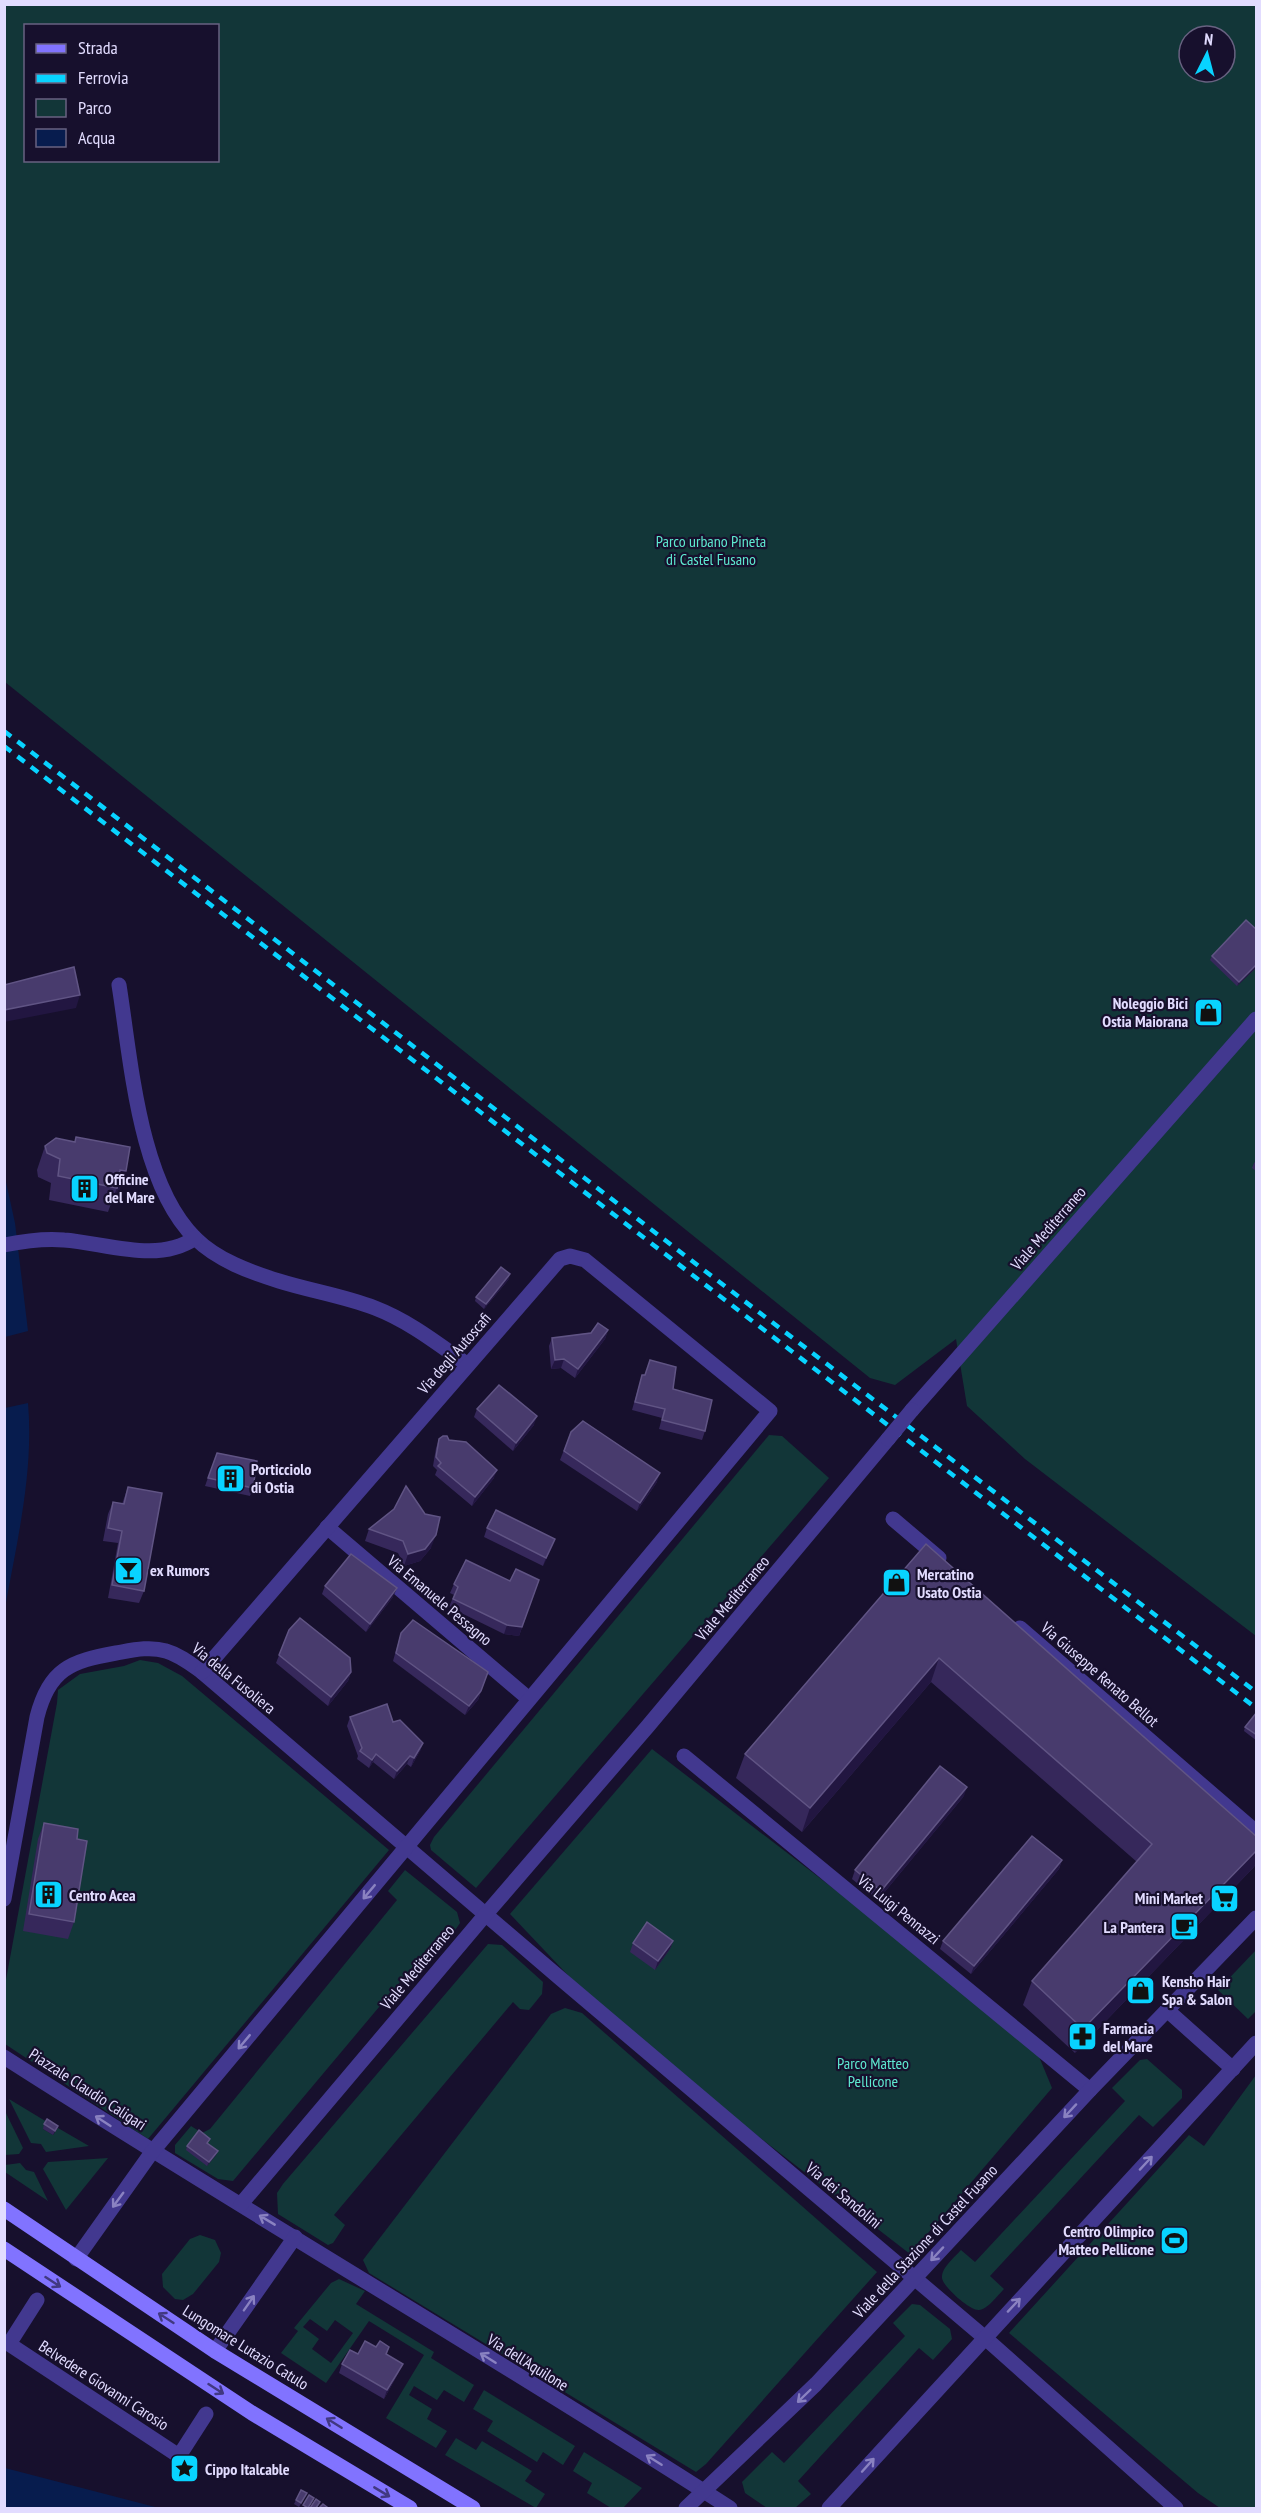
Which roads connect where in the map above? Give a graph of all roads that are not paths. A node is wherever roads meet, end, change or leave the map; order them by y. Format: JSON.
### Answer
{"nodes":[{"id":1,"x":118,"y":986,"type":"dead end"},
{"id":2,"x":1257,"y":1019,"type":"edge"},
{"id":3,"x":195,"y":1238,"type":"junction"},
{"id":4,"x":12,"y":1244,"type":"edge"},
{"id":5,"x":468,"y":1365,"type":"junction"},
{"id":6,"x":893,"y":1519,"type":"dead end"},
{"id":7,"x":327,"y":1527,"type":"junction"},
{"id":8,"x":948,"y":1566,"type":"edge"},
{"id":9,"x":1011,"y":1621,"type":"edge"},
{"id":10,"x":202,"y":1672,"type":"junction"},
{"id":11,"x":529,"y":1699,"type":"junction"},
{"id":12,"x":684,"y":1756,"type":"dead end"},
{"id":13,"x":1257,"y":1832,"type":"edge"},
{"id":14,"x":406,"y":1847,"type":"junction"},
{"id":15,"x":4,"y":1899,"type":"edge"},
{"id":16,"x":486,"y":1914,"type":"junction"},
{"id":17,"x":1257,"y":1918,"type":"edge"},
{"id":18,"x":1167,"y":2010,"type":"junction"},
{"id":19,"x":1257,"y":2043,"type":"edge"},
{"id":20,"x":4,"y":2057,"type":"edge"},
{"id":21,"x":1233,"y":2069,"type":"junction"},
{"id":22,"x":1090,"y":2090,"type":"junction"},
{"id":23,"x":152,"y":2152,"type":"junction"},
{"id":24,"x":241,"y":2204,"type":"junction"},
{"id":25,"x":4,"y":2209,"type":"edge"},
{"id":26,"x":295,"y":2237,"type":"junction"},
{"id":27,"x":4,"y":2249,"type":"edge"},
{"id":28,"x":76,"y":2259,"type":"junction"},
{"id":29,"x":334,"y":2263,"type":"joint"},
{"id":30,"x":914,"y":2278,"type":"junction"},
{"id":31,"x":37,"y":2300,"type":"dead end"},
{"id":32,"x":984,"y":2337,"type":"junction"},
{"id":33,"x":215,"y":2351,"type":"junction"},
{"id":34,"x":206,"y":2414,"type":"dead end"},
{"id":35,"x":703,"y":2491,"type":"junction"},
{"id":36,"x":410,"y":2508,"type":"edge"},
{"id":37,"x":473,"y":2508,"type":"edge"},
{"id":38,"x":686,"y":2508,"type":"edge"},
{"id":39,"x":730,"y":2508,"type":"edge"},
{"id":40,"x":829,"y":2508,"type":"edge"},
{"id":41,"x":1176,"y":2508,"type":"edge"}],
"edges":[{"from":1,"to":3,"type":"street"},
{"from":2,"to":16,"type":"street","name":"Viale Mediterraneo","bridge":true},
{"from":3,"to":4,"type":"street"},
{"from":3,"to":5,"type":"street"},
{"from":5,"to":7,"type":"street","name":"Via degli Autoscafi"},
{"from":5,"to":11,"type":"street","name":"Via degli Autoscafi"},
{"from":6,"to":8,"type":"street"},
{"from":7,"to":10,"type":"street","name":"Via degli Autoscafi"},
{"from":7,"to":11,"type":"street","name":"Via Emanuele Pessagno"},
{"from":9,"to":13,"type":"street","name":"Via Giuseppe Renato Bellot"},
{"from":10,"to":14,"type":"street","name":"Via della Fusoliera"},
{"from":10,"to":15,"type":"street","name":"Via della Fusoliera"},
{"from":11,"to":14,"type":"street"},
{"from":12,"to":22,"type":"street","name":"Via Luigi Pennazzi"},
{"from":14,"to":16,"type":"street","name":"Via della Fusoliera"},
{"from":14,"to":23,"type":"street","one_way":true},
{"from":16,"to":24,"type":"street","name":"Viale Mediterraneo"},
{"from":16,"to":30,"type":"street","name":"Via dei Sandolini"},
{"from":17,"to":18,"type":"street","name":"Viale della Stazione di Castel Fusano"},
{"from":18,"to":21,"type":"street"},
{"from":18,"to":22,"type":"street","name":"Viale della Stazione di Castel Fusano"},
{"from":19,"to":21,"type":"street"},
{"from":23,"to":20,"type":"street","name":"Piazzale Claudio Caligari","one_way":true},
{"from":32,"to":21,"type":"street","one_way":true},
{"from":22,"to":30,"type":"street","name":"Viale della Stazione di Castel Fusano","one_way":true},
{"from":23,"to":24,"type":"street","name":"Piazzale Claudio Caligari"},
{"from":23,"to":28,"type":"street","name":"Piazzale Claudio Caligari","one_way":true},
{"from":26,"to":24,"type":"street","name":"Piazzale Claudio Caligari","one_way":true},
{"from":25,"to":28,"type":"main road","name":"Lungomare Lutazio Catulo"},
{"from":26,"to":29,"type":"street","name":"Piazzale Claudio Caligari"},
{"from":33,"to":26,"type":"street","one_way":true},
{"from":27,"to":36,"type":"main road","one_way":true},
{"from":33,"to":28,"type":"main road","name":"Lungomare Lutazio Catulo","one_way":true},
{"from":35,"to":29,"type":"street","name":"Via dell'Aquilone","one_way":true},
{"from":30,"to":32,"type":"street","name":"Via dei Sandolini"},
{"from":30,"to":35,"type":"street","name":"Viale della Stazione di Castel Fusano","one_way":true},
{"from":31,"to":34,"type":"street","name":"Belvedere Giovanni Carosio"},
{"from":40,"to":32,"type":"street","one_way":true},
{"from":32,"to":41,"type":"street","name":"Via dei Sandolini"},
{"from":37,"to":33,"type":"main road","name":"Lungomare Lutazio Catulo","one_way":true},
{"from":35,"to":38,"type":"street","name":"Viale della Stazione di Castel Fusano"},
{"from":35,"to":39,"type":"street","name":"Via dell'Aquilone"}]}
